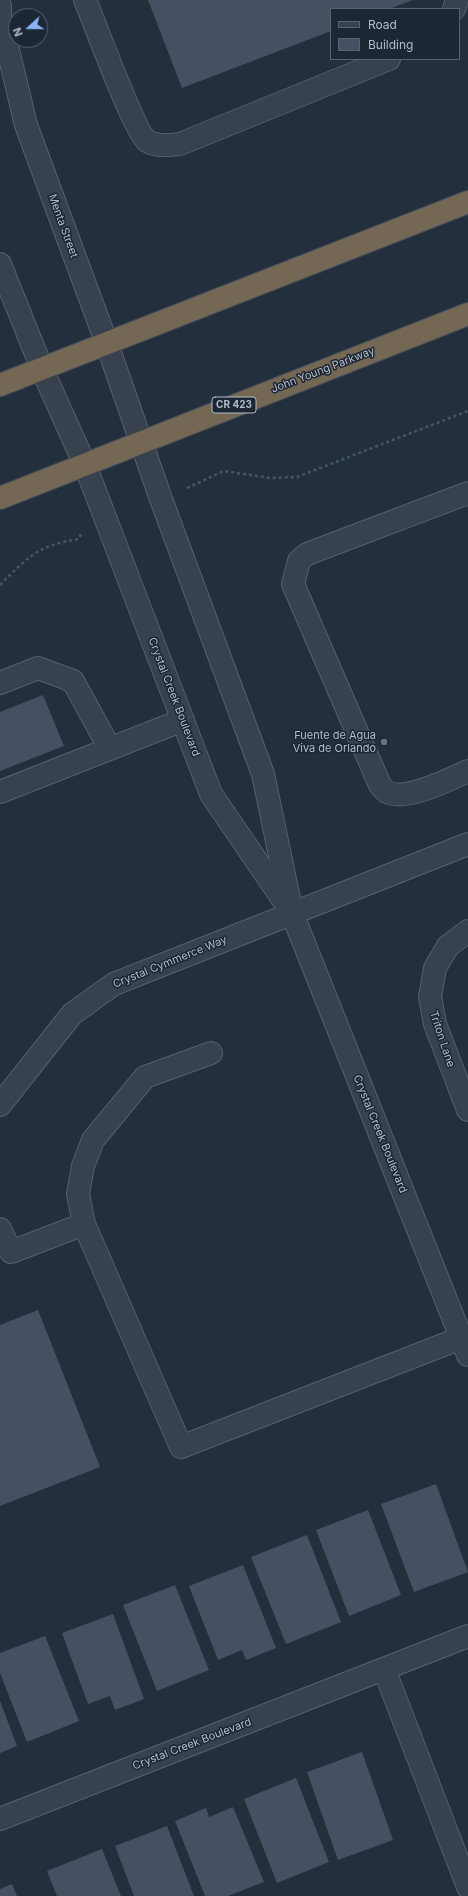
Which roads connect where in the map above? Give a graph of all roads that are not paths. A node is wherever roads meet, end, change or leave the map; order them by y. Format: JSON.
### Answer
{"nodes":[{"id":1,"x":85,"y":0,"type":"edge"},
{"id":2,"x":0,"y":6,"type":"edge"},
{"id":3,"x":387,"y":60,"type":"edge"},
{"id":4,"x":468,"y":202,"type":"edge"},
{"id":5,"x":0,"y":264,"type":"edge"},
{"id":6,"x":468,"y":314,"type":"edge"},
{"id":7,"x":107,"y":344,"type":"junction"},
{"id":8,"x":42,"y":369,"type":"junction"},
{"id":9,"x":0,"y":385,"type":"edge"},
{"id":10,"x":140,"y":442,"type":"junction"},
{"id":11,"x":85,"y":465,"type":"junction"},
{"id":12,"x":468,"y":493,"type":"edge"},
{"id":13,"x":0,"y":498,"type":"edge"},
{"id":14,"x":0,"y":683,"type":"edge"},
{"id":15,"x":183,"y":720,"type":"junction"},
{"id":16,"x":110,"y":749,"type":"junction"},
{"id":17,"x":468,"y":772,"type":"edge"},
{"id":18,"x":0,"y":792,"type":"edge"},
{"id":19,"x":468,"y":844,"type":"edge"},
{"id":20,"x":292,"y":913,"type":"junction"},
{"id":21,"x":468,"y":931,"type":"edge"},
{"id":22,"x":211,"y":1053,"type":"dead end"},
{"id":23,"x":0,"y":1105,"type":"edge"},
{"id":24,"x":468,"y":1110,"type":"edge"},
{"id":25,"x":84,"y":1224,"type":"junction"},
{"id":26,"x":0,"y":1229,"type":"edge"},
{"id":27,"x":465,"y":1346,"type":"edge"},
{"id":28,"x":468,"y":1636,"type":"edge"},
{"id":29,"x":384,"y":1669,"type":"junction"},
{"id":30,"x":0,"y":1820,"type":"edge"},
{"id":31,"x":468,"y":1887,"type":"edge"}],
"edges":[{"from":1,"to":3,"type":"street"},
{"from":2,"to":7,"type":"street","name":"Menta Street"},
{"from":4,"to":7,"type":"highway"},
{"from":5,"to":8,"type":"street"},
{"from":6,"to":10,"type":"highway","name":"John Young Parkway","number":"CR 423"},
{"from":7,"to":8,"type":"highway"},
{"from":7,"to":10,"type":"street","name":"Menta Street"},
{"from":8,"to":9,"type":"highway"},
{"from":8,"to":11,"type":"street"},
{"from":10,"to":11,"type":"highway","name":"John Young Parkway","number":"CR 423"},
{"from":10,"to":20,"type":"street","name":"Crystal Creek Boulevard"},
{"from":11,"to":13,"type":"highway","name":"John Young Parkway","number":"CR 423"},
{"from":11,"to":15,"type":"street","name":"Crystal Creek Boulevard"},
{"from":12,"to":17,"type":"street"},
{"from":14,"to":16,"type":"street"},
{"from":15,"to":16,"type":"street"},
{"from":15,"to":20,"type":"street","name":"Crystal Creek Boulevard"},
{"from":16,"to":18,"type":"street"},
{"from":19,"to":20,"type":"street","name":"Crystal Cymmerce Way"},
{"from":20,"to":23,"type":"street","name":"Crystal Cymmerce Way"},
{"from":20,"to":27,"type":"street","name":"Crystal Creek Boulevard"},
{"from":21,"to":24,"type":"street","name":"Triton Lane"},
{"from":22,"to":25,"type":"street"},
{"from":25,"to":26,"type":"street"},
{"from":25,"to":27,"type":"street"},
{"from":28,"to":29,"type":"street","name":"Crystal Creek Boulevard"},
{"from":29,"to":30,"type":"street","name":"Crystal Creek Boulevard"},
{"from":29,"to":31,"type":"street"}]}
